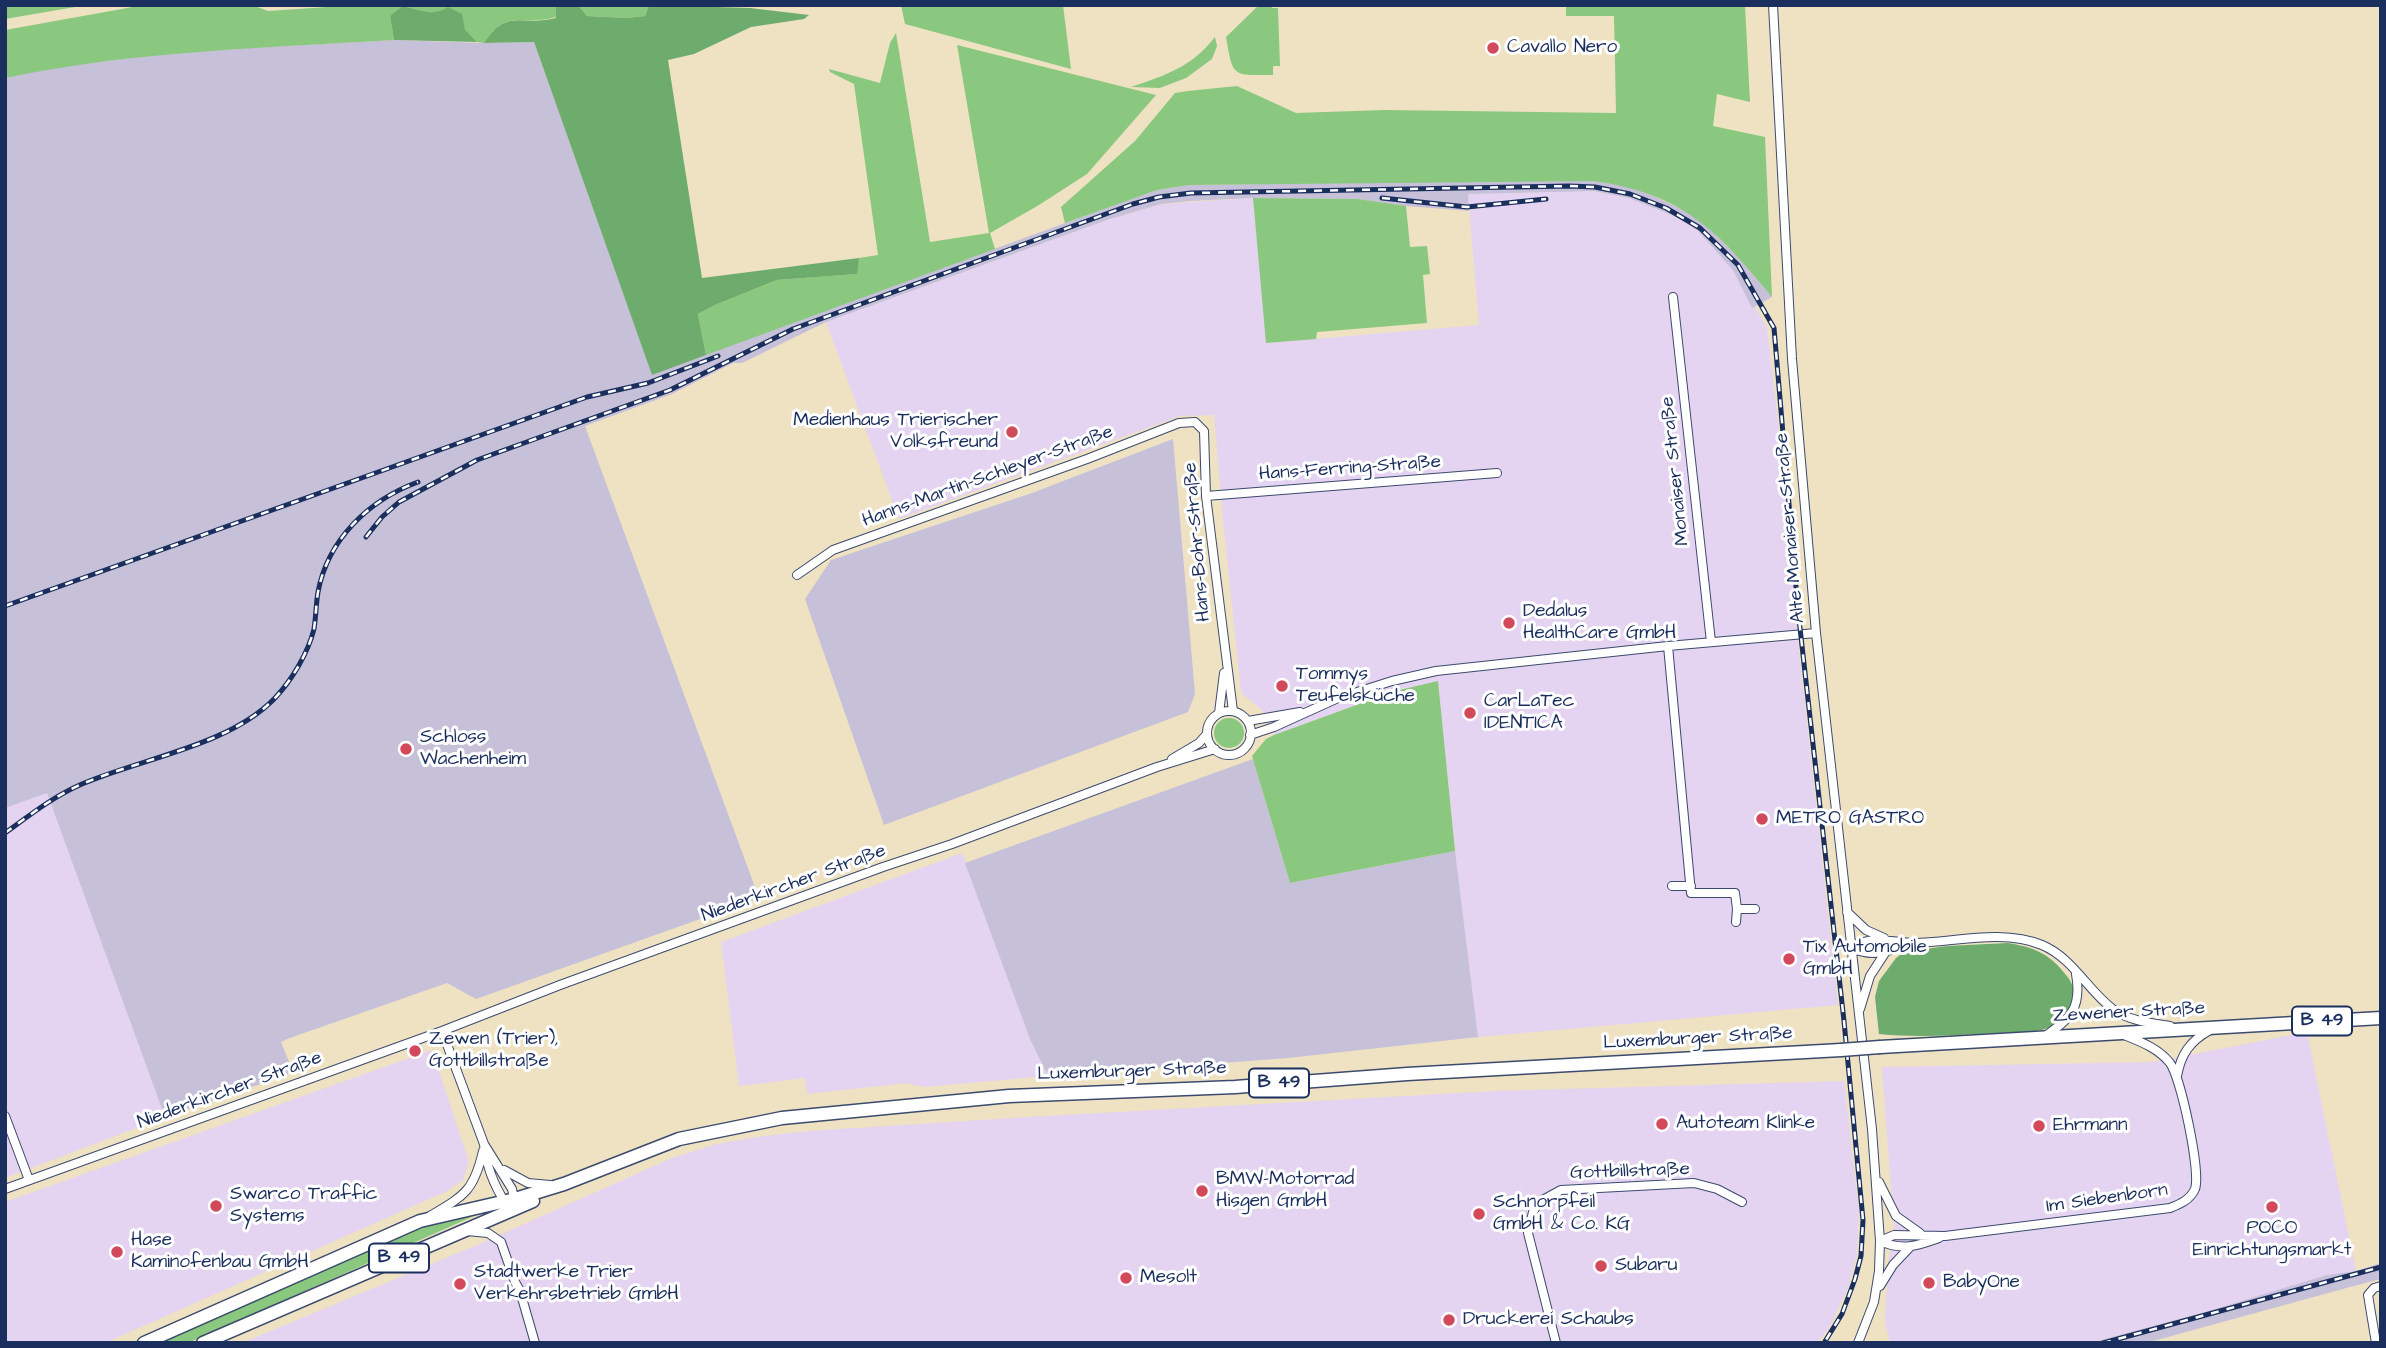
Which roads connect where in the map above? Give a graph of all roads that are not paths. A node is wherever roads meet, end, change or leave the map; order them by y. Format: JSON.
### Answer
{"nodes":[{"id":1,"x":1773,"y":5,"type":"edge"},
{"id":2,"x":1673,"y":297,"type":"dead end"},
{"id":3,"x":1195,"y":422,"type":"joint"},
{"id":4,"x":1497,"y":473,"type":"dead end"},
{"id":5,"x":1206,"y":496,"type":"junction"},
{"id":6,"x":797,"y":575,"type":"dead end"},
{"id":7,"x":1816,"y":632,"type":"junction"},
{"id":8,"x":1711,"y":642,"type":"junction"},
{"id":9,"x":1668,"y":646,"type":"junction"},
{"id":10,"x":1226,"y":663,"type":"junction"},
{"id":11,"x":1313,"y":710,"type":"junction"},
{"id":12,"x":1233,"y":711,"type":"junction"},
{"id":13,"x":1219,"y":713,"type":"junction"},
{"id":14,"x":1248,"y":721,"type":"junction"},
{"id":15,"x":1207,"y":734,"type":"junction"},
{"id":16,"x":1250,"y":735,"type":"junction"},
{"id":17,"x":1215,"y":749,"type":"junction"},
{"id":18,"x":1157,"y":767,"type":"junction"},
{"id":19,"x":1672,"y":886,"type":"dead end"},
{"id":20,"x":1690,"y":886,"type":"junction"},
{"id":21,"x":1737,"y":909,"type":"junction"},
{"id":22,"x":1755,"y":909,"type":"dead end"},
{"id":23,"x":1847,"y":912,"type":"junction"},
{"id":24,"x":1735,"y":922,"type":"dead end"},
{"id":25,"x":1887,"y":940,"type":"junction"},
{"id":26,"x":1912,"y":943,"type":"junction"},
{"id":27,"x":1852,"y":948,"type":"junction"},
{"id":28,"x":1885,"y":953,"type":"junction"},
{"id":29,"x":2076,"y":974,"type":"junction"},
{"id":30,"x":1859,"y":1015,"type":"junction"},
{"id":31,"x":2381,"y":1018,"type":"edge"},
{"id":32,"x":2215,"y":1027,"type":"junction"},
{"id":33,"x":2187,"y":1029,"type":"junction"},
{"id":34,"x":442,"y":1031,"type":"junction"},
{"id":35,"x":2118,"y":1033,"type":"junction"},
{"id":36,"x":2043,"y":1038,"type":"junction"},
{"id":37,"x":1880,"y":1047,"type":"joint"},
{"id":38,"x":2177,"y":1076,"type":"junction"},
{"id":39,"x":5,"y":1116,"type":"edge"},
{"id":40,"x":485,"y":1144,"type":"junction"},
{"id":41,"x":501,"y":1168,"type":"junction"},
{"id":42,"x":1876,"y":1176,"type":"junction"},
{"id":43,"x":29,"y":1180,"type":"junction"},
{"id":44,"x":564,"y":1184,"type":"junction"},
{"id":45,"x":5,"y":1189,"type":"edge"},
{"id":46,"x":1742,"y":1202,"type":"dead end"},
{"id":47,"x":511,"y":1204,"type":"junction"},
{"id":48,"x":420,"y":1221,"type":"junction"},
{"id":49,"x":464,"y":1231,"type":"junction"},
{"id":50,"x":1922,"y":1234,"type":"junction"},
{"id":51,"x":1945,"y":1236,"type":"junction"},
{"id":52,"x":1880,"y":1241,"type":"junction"},
{"id":53,"x":1910,"y":1247,"type":"junction"},
{"id":54,"x":2381,"y":1286,"type":"edge"},
{"id":55,"x":1877,"y":1291,"type":"junction"},
{"id":56,"x":144,"y":1343,"type":"edge"},
{"id":57,"x":203,"y":1343,"type":"edge"},
{"id":58,"x":535,"y":1343,"type":"edge"},
{"id":59,"x":1556,"y":1343,"type":"edge"},
{"id":60,"x":1858,"y":1343,"type":"edge"},
{"id":61,"x":2376,"y":1343,"type":"edge"}],
"edges":[{"from":1,"to":7,"type":"street","name":"Alte Monaiser Straße"},
{"from":2,"to":8,"type":"street","name":"Monaiser Straße"},
{"from":3,"to":5,"type":"street","name":"Hans-Bohr-Straße"},
{"from":3,"to":6,"type":"street","name":"Hanns-Martin-Schleyer-Straße"},
{"from":4,"to":5,"type":"street","name":"Hans-Ferring-Straße"},
{"from":5,"to":10,"type":"street","name":"Hans-Bohr-Straße"},
{"from":7,"to":8,"type":"street"},
{"from":7,"to":23,"type":"street","name":"Alte Monaiser Straße"},
{"from":8,"to":9,"type":"street"},
{"from":9,"to":11,"type":"street"},
{"from":9,"to":20,"type":"street"},
{"from":10,"to":12,"type":"street","name":"Hans-Bohr-Straße"},
{"from":10,"to":13,"type":"street","name":"Hans-Bohr-Straße"},
{"from":11,"to":14,"type":"street"},
{"from":11,"to":16,"type":"street"},
{"from":12,"to":13,"type":"street"},
{"from":12,"to":14,"type":"street"},
{"from":13,"to":15,"type":"street"},
{"from":14,"to":16,"type":"street"},
{"from":15,"to":17,"type":"street"},
{"from":15,"to":18,"type":"street","name":"Niederkircher Straße"},
{"from":16,"to":17,"type":"street"},
{"from":17,"to":18,"type":"street","name":"Niederkircher Straße"},
{"from":18,"to":34,"type":"street","name":"Niederkircher Straße"},
{"from":19,"to":20,"type":"street"},
{"from":20,"to":21,"type":"street"},
{"from":21,"to":22,"type":"street"},
{"from":21,"to":24,"type":"street"},
{"from":23,"to":25,"type":"street"},
{"from":23,"to":27,"type":"street","name":"Alte Monaiser Straße"},
{"from":25,"to":26,"type":"street"},
{"from":25,"to":27,"type":"street"},
{"from":26,"to":28,"type":"street"},
{"from":26,"to":29,"type":"street"},
{"from":27,"to":28,"type":"street"},
{"from":27,"to":30,"type":"street","name":"Alte Monaiser Straße"},
{"from":28,"to":30,"type":"street"},
{"from":29,"to":33,"type":"street"},
{"from":29,"to":36,"type":"street"},
{"from":30,"to":42,"type":"street","name":"Alte Monaiser Straße"},
{"from":31,"to":32,"type":"main road","name":"Zewener Straße","number":"B 49"},
{"from":32,"to":33,"type":"main road","name":"Zewener Straße","number":"B 49"},
{"from":32,"to":38,"type":"street"},
{"from":33,"to":35,"type":"main road","name":"Zewener Straße","number":"B 49"},
{"from":34,"to":40,"type":"street"},
{"from":34,"to":43,"type":"street","name":"Niederkircher Straße"},
{"from":35,"to":36,"type":"main road","name":"Zewener Straße","number":"B 49"},
{"from":35,"to":38,"type":"street","name":"Im Siebenborn"},
{"from":36,"to":37,"type":"main road","name":"Zewener Straße","number":"B 49"},
{"from":37,"to":44,"type":"main road","name":"Luxemburger Straße","number":"B 49","bridge":true},
{"from":38,"to":51,"type":"street","name":"Im Siebenborn"},
{"from":39,"to":43,"type":"street"},
{"from":40,"to":41,"type":"street"},
{"from":40,"to":47,"type":"street"},
{"from":40,"to":48,"type":"street"},
{"from":41,"to":44,"type":"street"},
{"from":41,"to":47,"type":"street"},
{"from":42,"to":50,"type":"street"},
{"from":42,"to":52,"type":"street"},
{"from":43,"to":45,"type":"street","name":"Niederkircher Straße"},
{"from":44,"to":47,"type":"main road","name":"Luxemburger Straße","number":"B 49"},
{"from":46,"to":59,"type":"street","name":"Gottbillstraße"},
{"from":47,"to":48,"type":"main road","name":"Luxemburger Straße","number":"B 49"},
{"from":47,"to":49,"type":"main road","name":"Luxemburger Straße","number":"B 49"},
{"from":48,"to":56,"type":"main road","name":"Luxemburger Straße","number":"B 49"},
{"from":49,"to":57,"type":"main road","name":"Luxemburger Straße","number":"B 49"},
{"from":49,"to":58,"type":"street"},
{"from":50,"to":51,"type":"street","name":"Im Siebenborn"},
{"from":50,"to":52,"type":"street","name":"Im Siebenborn"},
{"from":51,"to":53,"type":"street","name":"Im Siebenborn"},
{"from":52,"to":53,"type":"street","name":"Im Siebenborn"},
{"from":52,"to":55,"type":"street"},
{"from":53,"to":55,"type":"street"},
{"from":54,"to":61,"type":"street"},
{"from":55,"to":60,"type":"street"}]}
